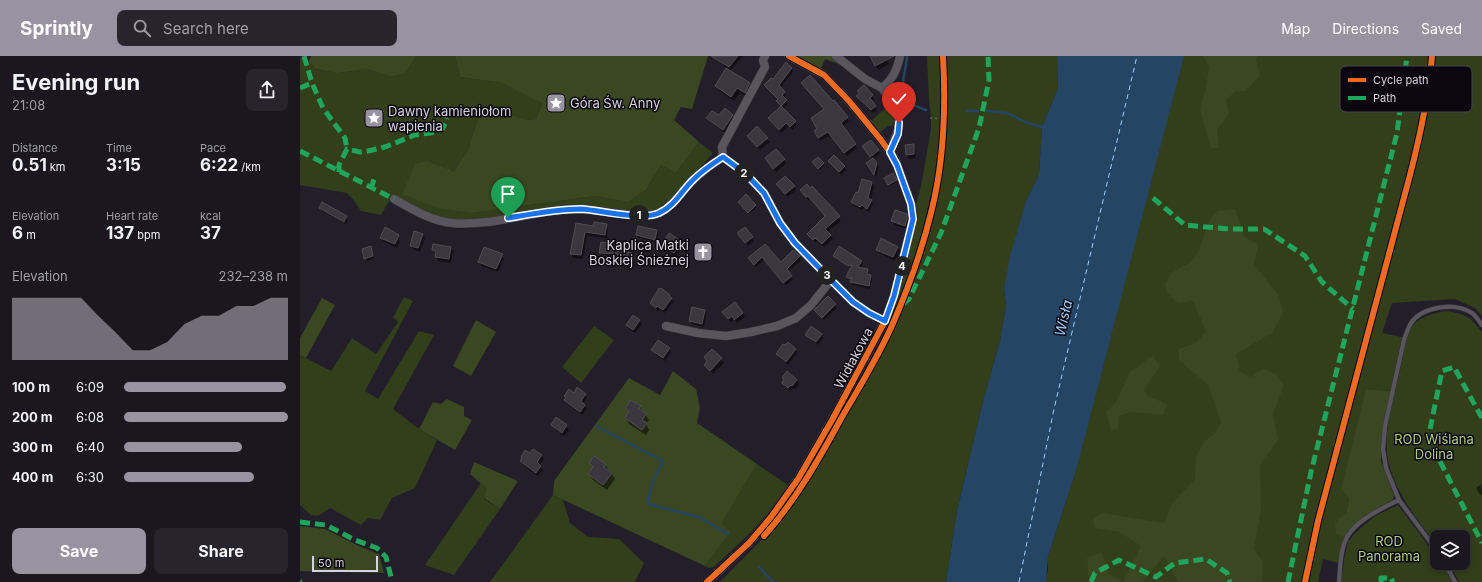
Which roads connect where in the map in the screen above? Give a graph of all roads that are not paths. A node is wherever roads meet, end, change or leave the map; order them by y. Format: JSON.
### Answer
{"nodes":[{"id":1,"x":765,"y":56,"type":"edge"},
{"id":2,"x":789,"y":56,"type":"edge"},
{"id":3,"x":836,"y":56,"type":"edge"},
{"id":4,"x":900,"y":56,"type":"edge"},
{"id":5,"x":882,"y":88,"type":"junction"},
{"id":6,"x":890,"y":152,"type":"junction"},
{"id":7,"x":723,"y":157,"type":"junction"},
{"id":8,"x":394,"y":200,"type":"dead end"},
{"id":9,"x":831,"y":280,"type":"junction"},
{"id":10,"x":885,"y":321,"type":"junction"},
{"id":11,"x":1482,"y":325,"type":"edge"},
{"id":12,"x":666,"y":326,"type":"dead end"},
{"id":13,"x":1399,"y":500,"type":"junction"},
{"id":14,"x":1430,"y":542,"type":"edge"},
{"id":15,"x":1449,"y":570,"type":"edge"},
{"id":16,"x":707,"y":582,"type":"edge"},
{"id":17,"x":1339,"y":582,"type":"edge"},
{"id":18,"x":1455,"y":582,"type":"edge"}],
"edges":[{"from":1,"to":7,"type":"street"},
{"from":2,"to":6,"type":"street","name":"Widłakowa"},
{"from":3,"to":5,"type":"street"},
{"from":4,"to":5,"type":"street"},
{"from":5,"to":6,"type":"street"},
{"from":6,"to":10,"type":"street","name":"Widłakowa"},
{"from":7,"to":8,"type":"street"},
{"from":7,"to":9,"type":"street"},
{"from":9,"to":10,"type":"street"},
{"from":9,"to":12,"type":"street"},
{"from":10,"to":16,"type":"street","name":"Widłakowa"},
{"from":11,"to":13,"type":"lane"},
{"from":13,"to":14,"type":"lane"},
{"from":13,"to":17,"type":"lane"},
{"from":15,"to":18,"type":"lane"}]}
